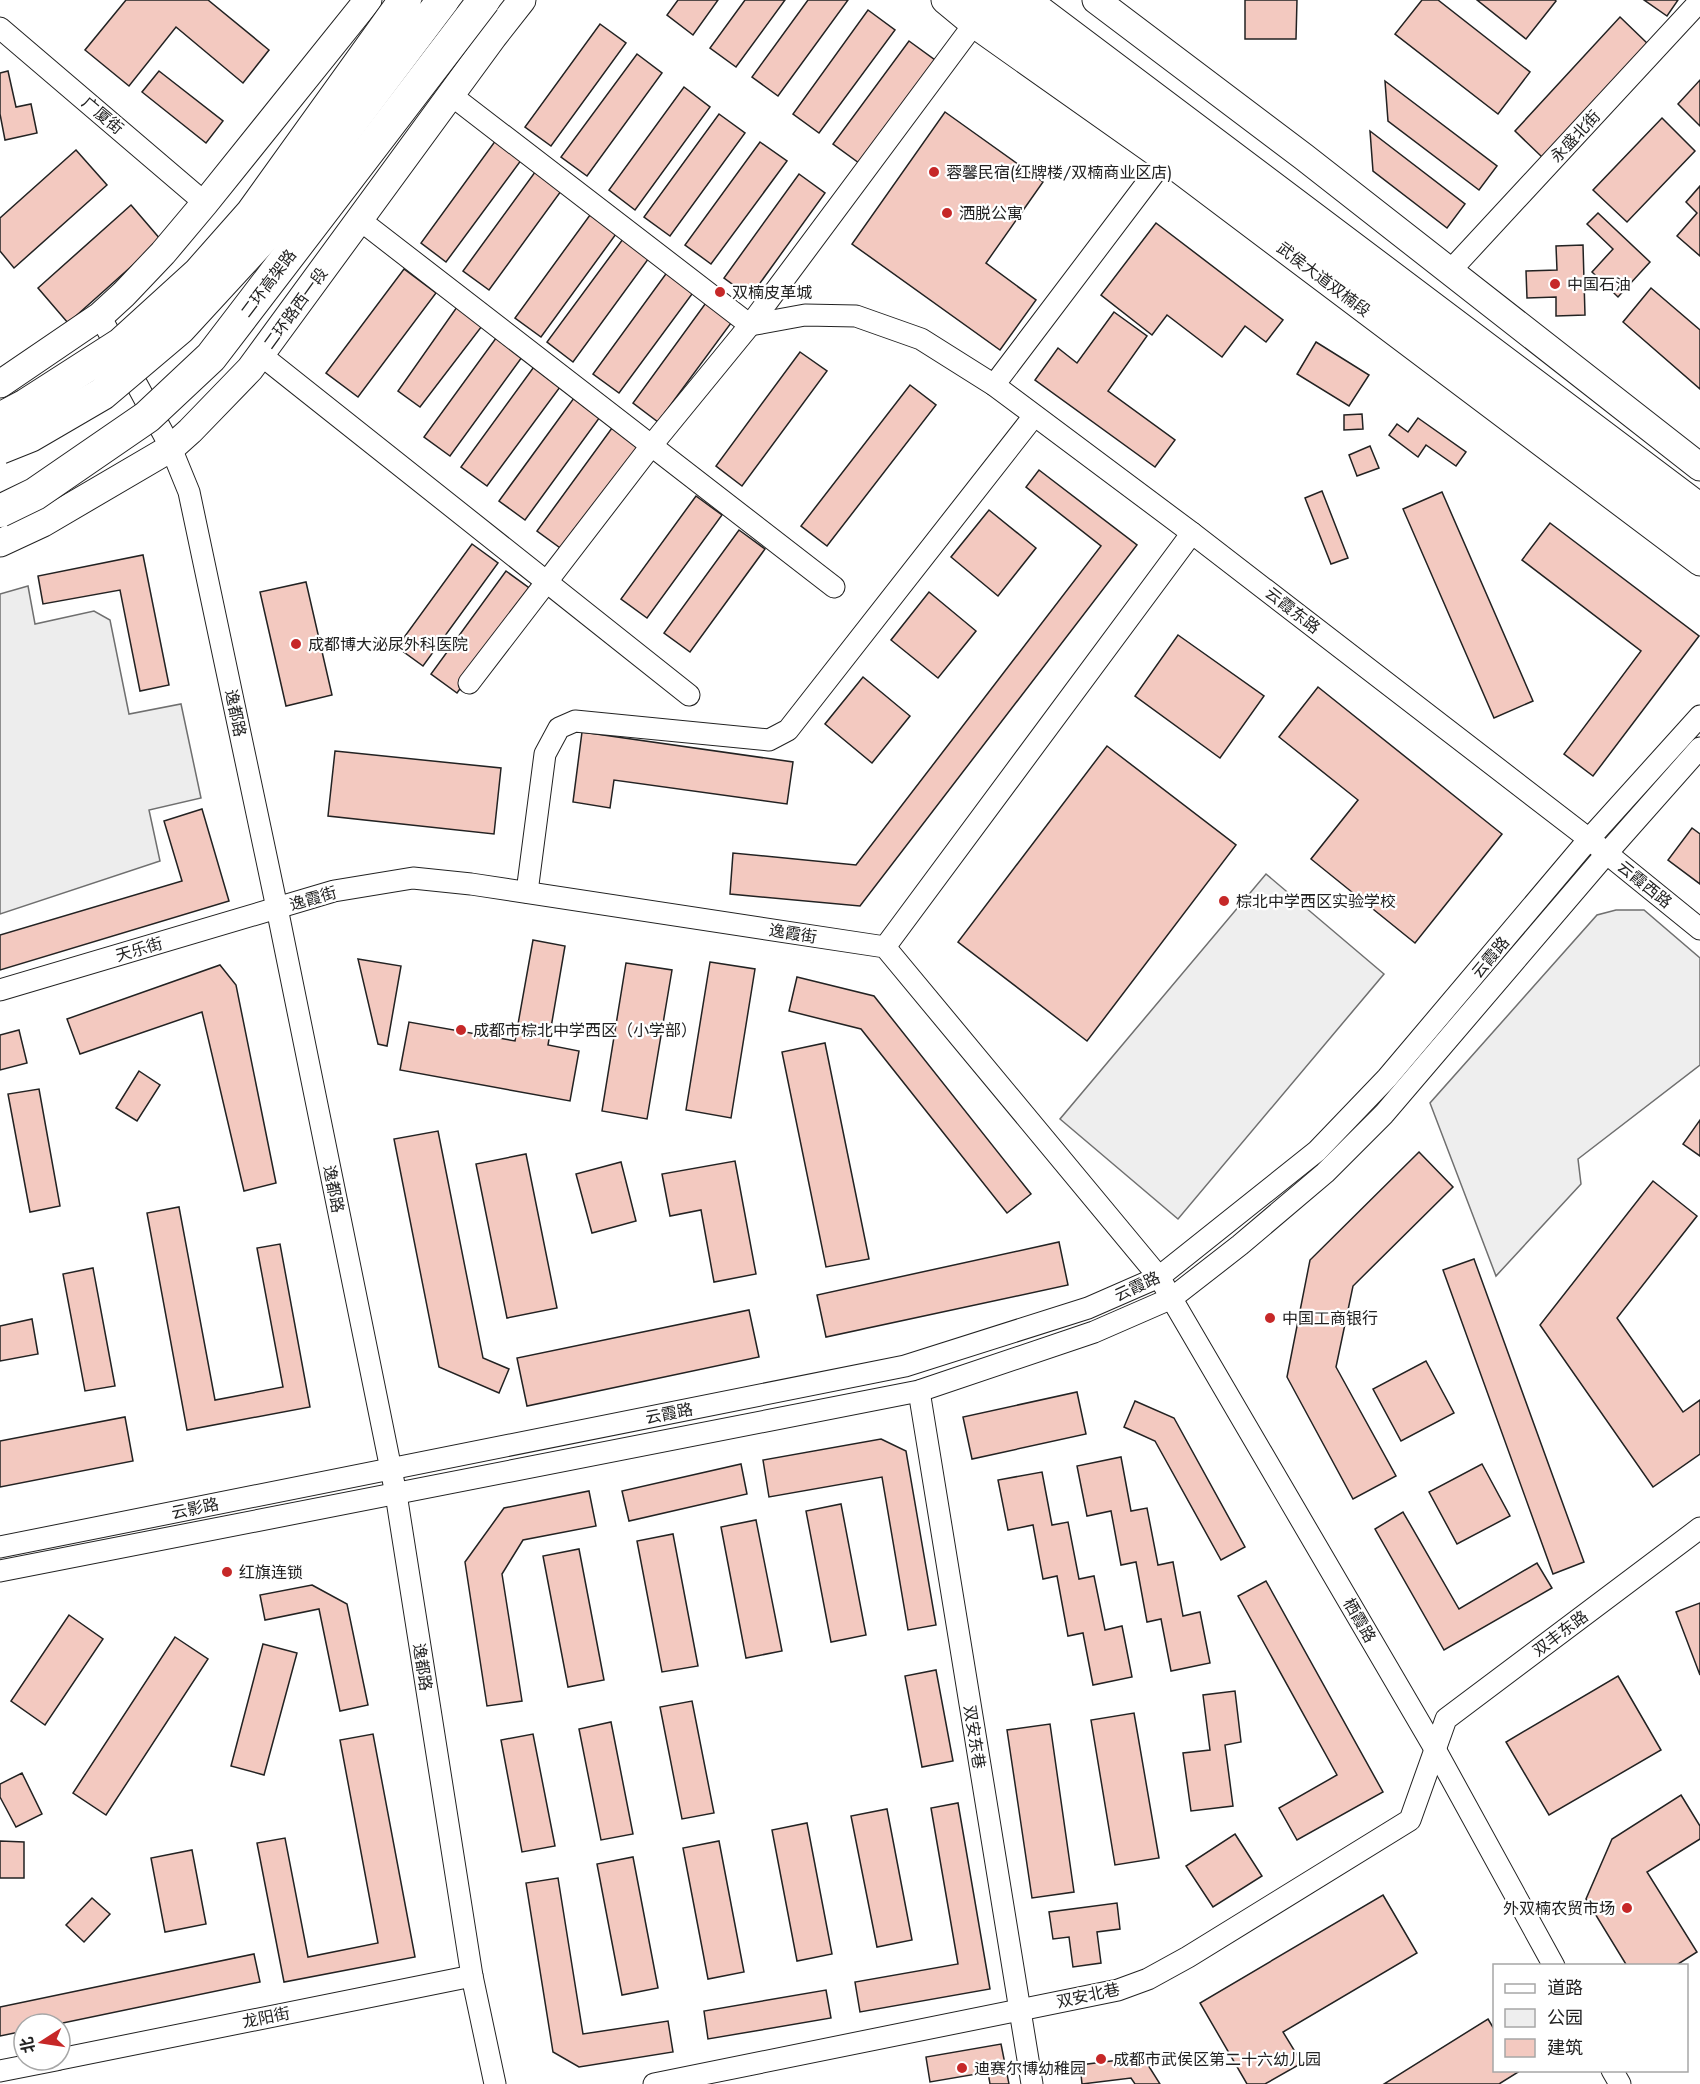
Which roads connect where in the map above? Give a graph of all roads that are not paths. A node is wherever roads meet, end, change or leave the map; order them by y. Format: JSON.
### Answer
{"nodes":[{"id":1,"x":368,"y":0,"type":"edge"},
{"id":2,"x":405,"y":0,"type":"edge"},
{"id":3,"x":443,"y":0,"type":"edge"},
{"id":4,"x":484,"y":0,"type":"edge"},
{"id":5,"x":522,"y":0,"type":"edge"},
{"id":6,"x":945,"y":0,"type":"edge"},
{"id":7,"x":1023,"y":0,"type":"edge"},
{"id":8,"x":1096,"y":0,"type":"edge"},
{"id":9,"x":1700,"y":1,"type":"edge"},
{"id":10,"x":978,"y":12,"type":"edge"},
{"id":11,"x":0,"y":28,"type":"edge"},
{"id":12,"x":451,"y":95,"type":"junction"},
{"id":13,"x":1165,"y":159,"type":"junction"},
{"id":14,"x":206,"y":202,"type":"junction"},
{"id":15,"x":360,"y":220,"type":"junction"},
{"id":16,"x":1450,"y":271,"type":"junction"},
{"id":17,"x":100,"y":316,"type":"junction"},
{"id":18,"x":750,"y":325,"type":"junction"},
{"id":19,"x":261,"y":355,"type":"junction"},
{"id":20,"x":0,"y":384,"type":"edge"},
{"id":21,"x":994,"y":385,"type":"junction"},
{"id":22,"x":1034,"y":416,"type":"junction"},
{"id":23,"x":0,"y":419,"type":"edge"},
{"id":24,"x":651,"y":446,"type":"junction"},
{"id":25,"x":0,"y":448,"type":"edge"},
{"id":26,"x":171,"y":448,"type":"junction"},
{"id":27,"x":1700,"y":467,"type":"edge"},
{"id":28,"x":1700,"y":510,"type":"edge"},
{"id":29,"x":0,"y":511,"type":"edge"},
{"id":30,"x":1192,"y":533,"type":"junction"},
{"id":31,"x":1700,"y":539,"type":"edge"},
{"id":32,"x":0,"y":543,"type":"edge"},
{"id":33,"x":1700,"y":562,"type":"edge"},
{"id":34,"x":547,"y":582,"type":"junction"},
{"id":35,"x":834,"y":587,"type":"dead end"},
{"id":36,"x":469,"y":683,"type":"dead end"},
{"id":37,"x":689,"y":695,"type":"dead end"},
{"id":38,"x":1700,"y":716,"type":"edge"},
{"id":39,"x":1700,"y":748,"type":"edge"},
{"id":40,"x":1590,"y":839,"type":"junction"},
{"id":41,"x":1607,"y":853,"type":"junction"},
{"id":42,"x":527,"y":892,"type":"junction"},
{"id":43,"x":277,"y":908,"type":"junction"},
{"id":44,"x":1700,"y":929,"type":"edge"},
{"id":45,"x":885,"y":947,"type":"junction"},
{"id":46,"x":0,"y":990,"type":"edge"},
{"id":47,"x":1160,"y":1277,"type":"junction"},
{"id":48,"x":1172,"y":1298,"type":"junction"},
{"id":49,"x":920,"y":1390,"type":"junction"},
{"id":50,"x":391,"y":1468,"type":"junction"},
{"id":51,"x":396,"y":1494,"type":"junction"},
{"id":52,"x":1700,"y":1528,"type":"edge"},
{"id":53,"x":0,"y":1547,"type":"edge"},
{"id":54,"x":0,"y":1571,"type":"edge"},
{"id":55,"x":1435,"y":1749,"type":"junction"},
{"id":56,"x":1553,"y":1964,"type":"edge"},
{"id":57,"x":472,"y":1976,"type":"junction"},
{"id":58,"x":1018,"y":2009,"type":"junction"},
{"id":59,"x":72,"y":2057,"type":"edge"},
{"id":60,"x":495,"y":2084,"type":"edge"},
{"id":61,"x":654,"y":2084,"type":"edge"},
{"id":62,"x":1032,"y":2084,"type":"edge"}],
"edges":[{"from":1,"to":14,"type":"main road"},
{"from":2,"to":23,"type":"highway","bridge":true},
{"from":3,"to":25,"type":"highway","name":"二环高架路","bridge":true},
{"from":4,"to":29,"type":"highway","name":"二环高架路","bridge":true},
{"from":5,"to":12,"type":"main road","name":"二环路西一段"},
{"from":6,"to":10,"type":"main road","name":"武侯大道双楠段"},
{"from":7,"to":28,"type":"highway"},
{"from":8,"to":16,"type":"main road"},
{"from":9,"to":16,"type":"street","name":"永盛北街"},
{"from":10,"to":13,"type":"main road","name":"武侯大道双楠段"},
{"from":10,"to":18,"type":"street"},
{"from":10,"to":31,"type":"highway"},
{"from":11,"to":14,"type":"street","name":"广厦街"},
{"from":12,"to":15,"type":"main road","name":"二环路西一段"},
{"from":12,"to":18,"type":"street"},
{"from":13,"to":21,"type":"street"},
{"from":13,"to":33,"type":"main road","name":"武侯大道双楠段"},
{"from":14,"to":17,"type":"main road"},
{"from":15,"to":19,"type":"main road","name":"二环路西一段"},
{"from":15,"to":24,"type":"street"},
{"from":16,"to":27,"type":"main road"},
{"from":17,"to":20,"type":"main road"},
{"from":17,"to":26,"type":"street","name":"逸都路"},
{"from":18,"to":21,"type":"street","name":"云霞东路"},
{"from":18,"to":24,"type":"street"},
{"from":19,"to":26,"type":"main road","name":"二环路西一段"},
{"from":19,"to":34,"type":"street"},
{"from":21,"to":22,"type":"street","name":"云霞东路"},
{"from":22,"to":30,"type":"street","name":"云霞东路"},
{"from":22,"to":42,"type":"street"},
{"from":24,"to":34,"type":"street"},
{"from":24,"to":35,"type":"street"},
{"from":26,"to":32,"type":"main road","name":"二环路西一段"},
{"from":26,"to":43,"type":"street","name":"逸都路"},
{"from":30,"to":40,"type":"street","name":"云霞东路"},
{"from":30,"to":45,"type":"street"},
{"from":34,"to":36,"type":"street"},
{"from":34,"to":37,"type":"street"},
{"from":38,"to":40,"type":"street","name":"云霞路"},
{"from":39,"to":41,"type":"street"},
{"from":40,"to":41,"type":"street","name":"云霞西路"},
{"from":40,"to":47,"type":"street","name":"云霞路"},
{"from":41,"to":44,"type":"street","name":"云霞西路"},
{"from":41,"to":48,"type":"street"},
{"from":42,"to":43,"type":"street","name":"逸霞街"},
{"from":42,"to":45,"type":"street","name":"逸霞街"},
{"from":43,"to":46,"type":"street","name":"天乐街"},
{"from":43,"to":50,"type":"street","name":"逸都路"},
{"from":45,"to":47,"type":"street"},
{"from":47,"to":48,"type":"street","name":"栖霞路"},
{"from":47,"to":50,"type":"street","name":"云霞路"},
{"from":48,"to":49,"type":"street"},
{"from":48,"to":55,"type":"street","name":"栖霞路"},
{"from":49,"to":51,"type":"street"},
{"from":49,"to":58,"type":"street","name":"双安东巷"},
{"from":50,"to":51,"type":"street","name":"逸都路"},
{"from":50,"to":53,"type":"street","name":"云影路"},
{"from":51,"to":54,"type":"street"},
{"from":51,"to":57,"type":"street","name":"逸都路"},
{"from":52,"to":55,"type":"street","name":"双丰东路"},
{"from":55,"to":56,"type":"street","name":"栖霞路"},
{"from":55,"to":58,"type":"street","name":"双安北巷"},
{"from":57,"to":59,"type":"street","name":"龙阳街"},
{"from":57,"to":60,"type":"street","name":"逸都路"},
{"from":58,"to":61,"type":"street","name":"双安北巷"},
{"from":58,"to":62,"type":"street","name":"双安东巷"}]}
